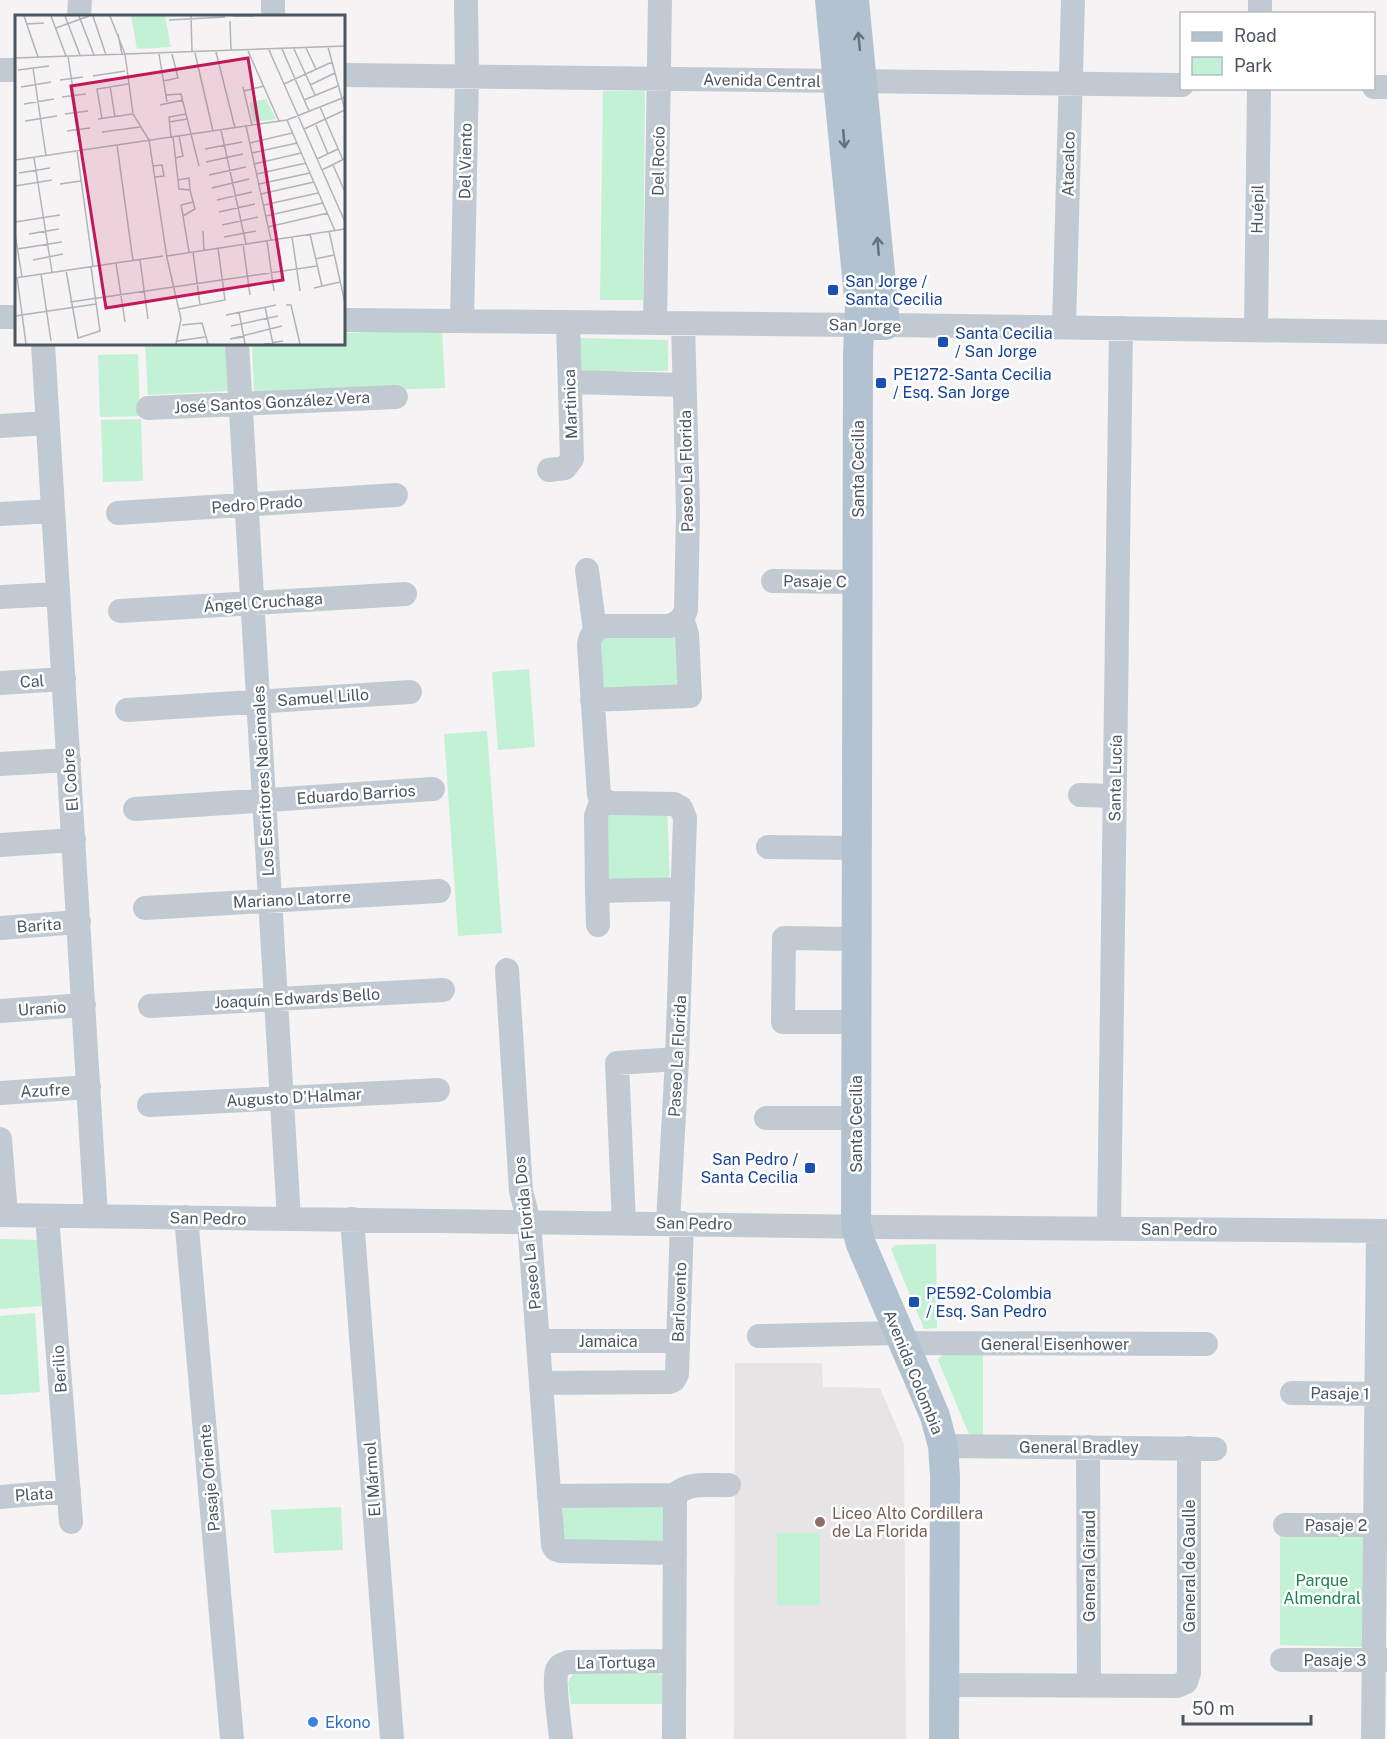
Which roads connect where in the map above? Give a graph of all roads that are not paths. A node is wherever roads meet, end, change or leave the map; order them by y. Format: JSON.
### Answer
{"nodes":[{"id":1,"x":80,"y":0,"type":"edge"},
{"id":2,"x":466,"y":0,"type":"edge"},
{"id":3,"x":660,"y":0,"type":"edge"},
{"id":4,"x":830,"y":0,"type":"edge"},
{"id":5,"x":854,"y":0,"type":"edge"},
{"id":6,"x":1073,"y":0,"type":"edge"},
{"id":7,"x":79,"y":15,"type":"edge"},
{"id":8,"x":345,"y":75,"type":"edge"},
{"id":9,"x":466,"y":76,"type":"junction"},
{"id":10,"x":659,"y":79,"type":"junction"},
{"id":11,"x":850,"y":81,"type":"junction"},
{"id":12,"x":1069,"y":83,"type":"junction"},
{"id":13,"x":1180,"y":85,"type":"edge"},
{"id":14,"x":1259,"y":90,"type":"edge"},
{"id":15,"x":345,"y":320,"type":"edge"},
{"id":16,"x":462,"y":321,"type":"junction"},
{"id":17,"x":568,"y":322,"type":"junction"},
{"id":18,"x":655,"y":323,"type":"junction"},
{"id":19,"x":683,"y":323,"type":"junction"},
{"id":20,"x":872,"y":325,"type":"junction"},
{"id":21,"x":1064,"y":327,"type":"junction"},
{"id":22,"x":1121,"y":328,"type":"junction"},
{"id":23,"x":1256,"y":330,"type":"junction"},
{"id":24,"x":1387,"y":332,"type":"edge"},
{"id":25,"x":43,"y":345,"type":"edge"},
{"id":26,"x":237,"y":345,"type":"edge"},
{"id":27,"x":570,"y":382,"type":"junction"},
{"id":28,"x":684,"y":385,"type":"junction"},
{"id":29,"x":396,"y":397,"type":"dead end"},
{"id":30,"x":241,"y":403,"type":"junction"},
{"id":31,"x":148,"y":408,"type":"dead end"},
{"id":32,"x":48,"y":423,"type":"junction"},
{"id":33,"x":0,"y":426,"type":"edge"},
{"id":34,"x":549,"y":470,"type":"dead end"},
{"id":35,"x":396,"y":495,"type":"dead end"},
{"id":36,"x":247,"y":504,"type":"junction"},
{"id":37,"x":54,"y":511,"type":"junction"},
{"id":38,"x":118,"y":513,"type":"dead end"},
{"id":39,"x":0,"y":514,"type":"edge"},
{"id":40,"x":587,"y":570,"type":"dead end"},
{"id":41,"x":773,"y":581,"type":"dead end"},
{"id":42,"x":858,"y":582,"type":"junction"},
{"id":43,"x":58,"y":594,"type":"junction"},
{"id":44,"x":405,"y":594,"type":"dead end"},
{"id":45,"x":0,"y":597,"type":"edge"},
{"id":46,"x":253,"y":603,"type":"junction"},
{"id":47,"x":120,"y":611,"type":"dead end"},
{"id":48,"x":682,"y":618,"type":"junction"},
{"id":49,"x":595,"y":631,"type":"junction"},
{"id":50,"x":64,"y":679,"type":"junction"},
{"id":51,"x":0,"y":683,"type":"edge"},
{"id":52,"x":410,"y":692,"type":"dead end"},
{"id":53,"x":592,"y":700,"type":"junction"},
{"id":54,"x":259,"y":702,"type":"junction"},
{"id":55,"x":128,"y":710,"type":"dead end"},
{"id":56,"x":69,"y":760,"type":"junction"},
{"id":57,"x":0,"y":764,"type":"edge"},
{"id":58,"x":433,"y":789,"type":"dead end"},
{"id":59,"x":1080,"y":795,"type":"dead end"},
{"id":60,"x":1115,"y":796,"type":"junction"},
{"id":61,"x":602,"y":799,"type":"junction"},
{"id":62,"x":264,"y":800,"type":"junction"},
{"id":63,"x":135,"y":808,"type":"dead end"},
{"id":64,"x":74,"y":840,"type":"junction"},
{"id":65,"x":0,"y":845,"type":"edge"},
{"id":66,"x":768,"y":847,"type":"dead end"},
{"id":67,"x":857,"y":848,"type":"junction"},
{"id":68,"x":683,"y":889,"type":"junction"},
{"id":69,"x":439,"y":891,"type":"dead end"},
{"id":70,"x":597,"y":891,"type":"junction"},
{"id":71,"x":270,"y":901,"type":"junction"},
{"id":72,"x":145,"y":908,"type":"dead end"},
{"id":73,"x":79,"y":922,"type":"junction"},
{"id":74,"x":598,"y":926,"type":"dead end"},
{"id":75,"x":0,"y":928,"type":"edge"},
{"id":76,"x":856,"y":939,"type":"junction"},
{"id":77,"x":507,"y":970,"type":"dead end"},
{"id":78,"x":443,"y":990,"type":"dead end"},
{"id":79,"x":276,"y":999,"type":"junction"},
{"id":80,"x":84,"y":1005,"type":"junction"},
{"id":81,"x":150,"y":1006,"type":"dead end"},
{"id":82,"x":0,"y":1011,"type":"edge"},
{"id":83,"x":856,"y":1022,"type":"junction"},
{"id":84,"x":677,"y":1059,"type":"junction"},
{"id":85,"x":89,"y":1087,"type":"junction"},
{"id":86,"x":438,"y":1090,"type":"dead end"},
{"id":87,"x":0,"y":1093,"type":"edge"},
{"id":88,"x":282,"y":1098,"type":"junction"},
{"id":89,"x":149,"y":1105,"type":"dead end"},
{"id":90,"x":766,"y":1118,"type":"dead end"},
{"id":91,"x":856,"y":1118,"type":"junction"},
{"id":92,"x":0,"y":1139,"type":"edge"},
{"id":93,"x":3,"y":1215,"type":"edge"},
{"id":94,"x":47,"y":1216,"type":"junction"},
{"id":95,"x":96,"y":1216,"type":"junction"},
{"id":96,"x":186,"y":1217,"type":"junction"},
{"id":97,"x":290,"y":1219,"type":"junction"},
{"id":98,"x":352,"y":1219,"type":"junction"},
{"id":99,"x":529,"y":1222,"type":"junction"},
{"id":100,"x":624,"y":1222,"type":"junction"},
{"id":101,"x":675,"y":1223,"type":"junction"},
{"id":102,"x":856,"y":1226,"type":"junction"},
{"id":103,"x":1109,"y":1228,"type":"junction"},
{"id":104,"x":1382,"y":1231,"type":"edge"},
{"id":105,"x":759,"y":1336,"type":"dead end"},
{"id":106,"x":901,"y":1338,"type":"junction"},
{"id":107,"x":538,"y":1341,"type":"junction"},
{"id":108,"x":678,"y":1341,"type":"junction"},
{"id":109,"x":1206,"y":1344,"type":"dead end"},
{"id":110,"x":541,"y":1383,"type":"junction"},
{"id":111,"x":1292,"y":1393,"type":"dead end"},
{"id":112,"x":1382,"y":1394,"type":"edge"},
{"id":113,"x":943,"y":1446,"type":"junction"},
{"id":114,"x":1088,"y":1447,"type":"junction"},
{"id":115,"x":1189,"y":1448,"type":"junction"},
{"id":116,"x":1215,"y":1449,"type":"dead end"},
{"id":117,"x":729,"y":1485,"type":"dead end"},
{"id":118,"x":69,"y":1491,"type":"junction"},
{"id":119,"x":675,"y":1495,"type":"junction"},
{"id":120,"x":549,"y":1496,"type":"junction"},
{"id":121,"x":0,"y":1497,"type":"edge"},
{"id":122,"x":71,"y":1522,"type":"dead end"},
{"id":123,"x":1285,"y":1525,"type":"dead end"},
{"id":124,"x":1381,"y":1525,"type":"edge"},
{"id":125,"x":675,"y":1553,"type":"junction"},
{"id":126,"x":1282,"y":1660,"type":"dead end"},
{"id":127,"x":1380,"y":1660,"type":"edge"},
{"id":128,"x":674,"y":1661,"type":"junction"},
{"id":129,"x":944,"y":1685,"type":"junction"},
{"id":130,"x":1089,"y":1686,"type":"junction"},
{"id":131,"x":232,"y":1739,"type":"edge"},
{"id":132,"x":392,"y":1739,"type":"edge"},
{"id":133,"x":561,"y":1739,"type":"edge"},
{"id":134,"x":674,"y":1739,"type":"edge"},
{"id":135,"x":944,"y":1739,"type":"edge"},
{"id":136,"x":1373,"y":1739,"type":"edge"}],
"edges":[{"from":1,"to":7,"type":"street"},
{"from":2,"to":9,"type":"street","name":"Del Viento"},
{"from":3,"to":10,"type":"street","name":"Del Rocío"},
{"from":4,"to":11,"type":"main road","name":"Santa Cecilia"},
{"from":11,"to":5,"type":"main road","name":"Santa Cecilia","one_way":true},
{"from":6,"to":12,"type":"street","name":"Atacalco"},
{"from":8,"to":9,"type":"street","name":"Avenida Central"},
{"from":9,"to":10,"type":"street","name":"Avenida Central"},
{"from":9,"to":16,"type":"street","name":"Del Viento"},
{"from":10,"to":11,"type":"street","name":"Avenida Central"},
{"from":10,"to":18,"type":"street","name":"Del Rocío"},
{"from":11,"to":12,"type":"street","name":"Avenida Central"},
{"from":11,"to":20,"type":"main road","name":"Santa Cecilia"},
{"from":12,"to":13,"type":"street","name":"Avenida Central"},
{"from":12,"to":21,"type":"street","name":"Atacalco"},
{"from":14,"to":23,"type":"street","name":"Huépil"},
{"from":15,"to":16,"type":"street","name":"San Jorge"},
{"from":16,"to":17,"type":"street","name":"San Jorge"},
{"from":17,"to":18,"type":"street","name":"San Jorge"},
{"from":17,"to":27,"type":"street","name":"Martinica"},
{"from":18,"to":19,"type":"street","name":"San Jorge"},
{"from":19,"to":20,"type":"street","name":"San Jorge"},
{"from":19,"to":28,"type":"street","name":"Paseo La Florida"},
{"from":20,"to":21,"type":"street","name":"San Jorge"},
{"from":20,"to":42,"type":"main road","name":"Santa Cecilia"},
{"from":21,"to":22,"type":"street","name":"San Jorge"},
{"from":22,"to":23,"type":"street","name":"San Jorge"},
{"from":22,"to":60,"type":"street","name":"Santa Lucía"},
{"from":23,"to":24,"type":"street","name":"San Jorge"},
{"from":25,"to":32,"type":"street","name":"El Cobre"},
{"from":26,"to":30,"type":"street","name":"Los Escritores Nacionales"},
{"from":27,"to":28,"type":"street"},
{"from":27,"to":34,"type":"street","name":"Martinica"},
{"from":28,"to":48,"type":"street","name":"Paseo La Florida"},
{"from":29,"to":30,"type":"street","name":"José Santos González Vera"},
{"from":30,"to":31,"type":"street","name":"José Santos González Vera"},
{"from":30,"to":36,"type":"street","name":"Los Escritores Nacionales"},
{"from":32,"to":33,"type":"street"},
{"from":32,"to":37,"type":"street","name":"El Cobre"},
{"from":35,"to":36,"type":"street","name":"Pedro Prado"},
{"from":36,"to":38,"type":"street","name":"Pedro Prado"},
{"from":36,"to":46,"type":"street","name":"Los Escritores Nacionales"},
{"from":37,"to":39,"type":"street"},
{"from":37,"to":43,"type":"street","name":"El Cobre"},
{"from":40,"to":49,"type":"street"},
{"from":41,"to":42,"type":"street","name":"Pasaje C"},
{"from":42,"to":67,"type":"main road","name":"Santa Cecilia"},
{"from":43,"to":45,"type":"street"},
{"from":43,"to":50,"type":"street","name":"El Cobre"},
{"from":44,"to":46,"type":"street","name":"Ángel Cruchaga"},
{"from":46,"to":47,"type":"street","name":"Ángel Cruchaga"},
{"from":46,"to":54,"type":"street","name":"Los Escritores Nacionales"},
{"from":48,"to":49,"type":"street"},
{"from":48,"to":53,"type":"street","name":"Paseo La Florida"},
{"from":49,"to":53,"type":"street"},
{"from":50,"to":51,"type":"street","name":"Cal"},
{"from":50,"to":56,"type":"street","name":"El Cobre"},
{"from":52,"to":54,"type":"street","name":"Samuel Lillo"},
{"from":53,"to":61,"type":"street"},
{"from":54,"to":55,"type":"street","name":"Samuel Lillo"},
{"from":54,"to":62,"type":"street","name":"Los Escritores Nacionales"},
{"from":56,"to":57,"type":"street"},
{"from":56,"to":64,"type":"street","name":"El Cobre"},
{"from":58,"to":62,"type":"street","name":"Eduardo Barrios"},
{"from":59,"to":60,"type":"street"},
{"from":60,"to":103,"type":"street","name":"Santa Lucía"},
{"from":61,"to":68,"type":"street","name":"Paseo La Florida"},
{"from":61,"to":70,"type":"street"},
{"from":62,"to":63,"type":"street","name":"Eduardo Barrios"},
{"from":62,"to":71,"type":"street","name":"Los Escritores Nacionales"},
{"from":64,"to":65,"type":"street"},
{"from":64,"to":73,"type":"street","name":"El Cobre"},
{"from":66,"to":67,"type":"street"},
{"from":67,"to":76,"type":"main road","name":"Santa Cecilia"},
{"from":68,"to":70,"type":"street"},
{"from":68,"to":84,"type":"street","name":"Paseo La Florida"},
{"from":69,"to":71,"type":"street","name":"Mariano Latorre"},
{"from":70,"to":74,"type":"street"},
{"from":71,"to":72,"type":"street","name":"Mariano Latorre"},
{"from":71,"to":79,"type":"street","name":"Los Escritores Nacionales"},
{"from":73,"to":75,"type":"street","name":"Barita"},
{"from":73,"to":80,"type":"street","name":"El Cobre"},
{"from":76,"to":83,"type":"main road","name":"Santa Cecilia"},
{"from":76,"to":83,"type":"street"},
{"from":77,"to":99,"type":"street","name":"Paseo La Florida Dos"},
{"from":78,"to":79,"type":"street","name":"Joaquín Edwards Bello"},
{"from":79,"to":81,"type":"street","name":"Joaquín Edwards Bello"},
{"from":79,"to":88,"type":"street","name":"Los Escritores Nacionales"},
{"from":80,"to":82,"type":"street","name":"Uranio"},
{"from":80,"to":85,"type":"street","name":"El Cobre"},
{"from":83,"to":91,"type":"main road","name":"Santa Cecilia"},
{"from":84,"to":100,"type":"street"},
{"from":84,"to":101,"type":"street","name":"Paseo La Florida"},
{"from":85,"to":87,"type":"street","name":"Azufre"},
{"from":85,"to":95,"type":"street","name":"El Cobre"},
{"from":86,"to":88,"type":"street","name":"Augusto D'Halmar"},
{"from":88,"to":89,"type":"street","name":"Augusto D'Halmar"},
{"from":88,"to":97,"type":"street","name":"Los Escritores Nacionales"},
{"from":90,"to":91,"type":"street"},
{"from":91,"to":102,"type":"main road","name":"Santa Cecilia"},
{"from":92,"to":93,"type":"street"},
{"from":93,"to":94,"type":"street","name":"San Pedro"},
{"from":94,"to":95,"type":"street","name":"San Pedro"},
{"from":94,"to":118,"type":"street","name":"Berilio"},
{"from":95,"to":96,"type":"street","name":"San Pedro"},
{"from":96,"to":97,"type":"street","name":"San Pedro"},
{"from":96,"to":131,"type":"street","name":"Pasaje Oriente"},
{"from":97,"to":98,"type":"street","name":"San Pedro"},
{"from":98,"to":99,"type":"street","name":"San Pedro"},
{"from":98,"to":132,"type":"street","name":"El Mármol"},
{"from":99,"to":100,"type":"street","name":"San Pedro"},
{"from":99,"to":107,"type":"street","name":"Paseo La Florida Dos"},
{"from":100,"to":101,"type":"street","name":"San Pedro"},
{"from":101,"to":102,"type":"street","name":"San Pedro"},
{"from":101,"to":108,"type":"street","name":"Barlovento"},
{"from":102,"to":103,"type":"street","name":"San Pedro"},
{"from":102,"to":106,"type":"main road","name":"Avenida Colombia"},
{"from":103,"to":104,"type":"street","name":"San Pedro"},
{"from":104,"to":112,"type":"street"},
{"from":105,"to":106,"type":"street","name":"General Eisenhower"},
{"from":106,"to":109,"type":"street","name":"General Eisenhower"},
{"from":106,"to":113,"type":"main road","name":"Avenida Colombia"},
{"from":107,"to":108,"type":"street","name":"Jamaica"},
{"from":107,"to":110,"type":"street","name":"Paseo La Florida Dos"},
{"from":108,"to":110,"type":"street","name":"Barlovento"},
{"from":110,"to":120,"type":"street","name":"Paseo La Florida Dos"},
{"from":111,"to":112,"type":"street","name":"Pasaje 1"},
{"from":112,"to":124,"type":"street"},
{"from":113,"to":114,"type":"street","name":"General Bradley"},
{"from":113,"to":129,"type":"main road","name":"Avenida Colombia"},
{"from":114,"to":115,"type":"street","name":"General Bradley"},
{"from":114,"to":130,"type":"street","name":"General Giraud"},
{"from":115,"to":116,"type":"street","name":"General Bradley"},
{"from":115,"to":130,"type":"street","name":"General de Gaulle"},
{"from":117,"to":119,"type":"street"},
{"from":118,"to":121,"type":"street","name":"Plata"},
{"from":118,"to":122,"type":"street","name":"Berilio"},
{"from":119,"to":120,"type":"street"},
{"from":119,"to":125,"type":"street"},
{"from":120,"to":125,"type":"street","name":"Paseo La Florida Dos"},
{"from":123,"to":124,"type":"street","name":"Pasaje 2"},
{"from":124,"to":127,"type":"street"},
{"from":125,"to":128,"type":"street"},
{"from":126,"to":127,"type":"street","name":"Pasaje 3"},
{"from":127,"to":136,"type":"street"},
{"from":128,"to":133,"type":"street","name":"La Tortuga"},
{"from":128,"to":134,"type":"street"},
{"from":129,"to":130,"type":"street"},
{"from":129,"to":135,"type":"main road","name":"Avenida Colombia"}]}
